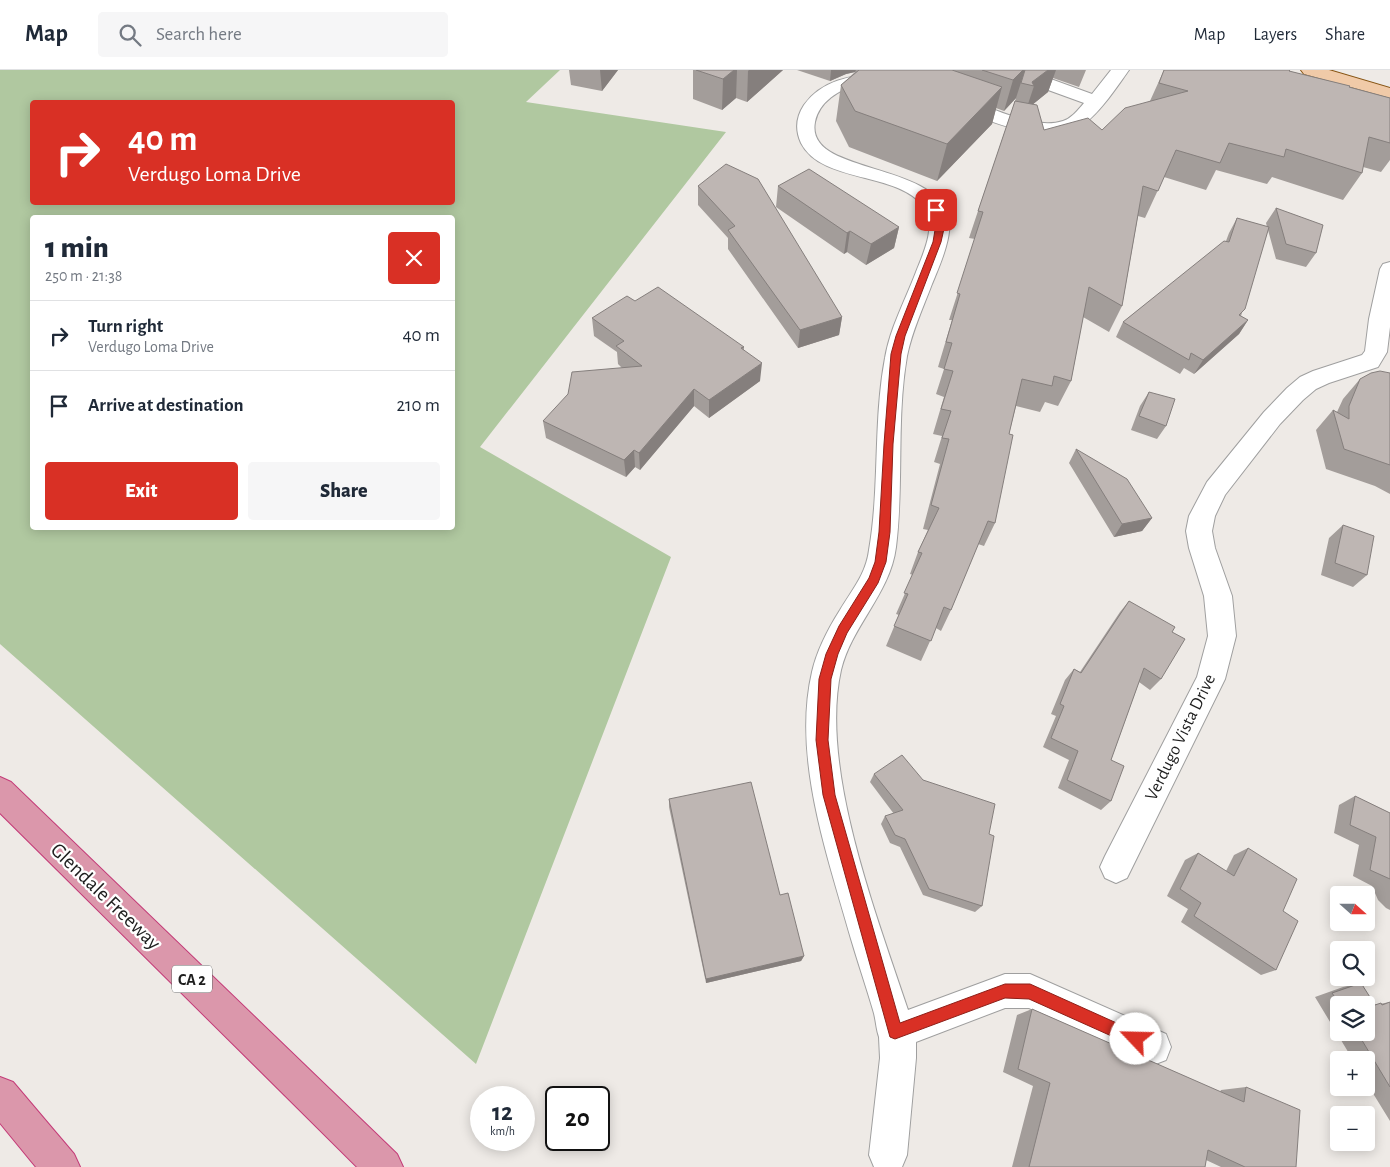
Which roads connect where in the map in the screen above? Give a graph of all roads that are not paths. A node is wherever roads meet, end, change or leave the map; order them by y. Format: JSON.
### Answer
{"nodes":[{"id":1,"x":1010,"y":70,"type":"edge"},
{"id":2,"x":1120,"y":70,"type":"edge"},
{"id":3,"x":1310,"y":70,"type":"edge"},
{"id":4,"x":901,"y":83,"type":"edge"},
{"id":5,"x":1390,"y":93,"type":"edge"},
{"id":6,"x":935,"y":94,"type":"edge"},
{"id":7,"x":1094,"y":101,"type":"junction"},
{"id":8,"x":1390,"y":269,"type":"edge"},
{"id":9,"x":0,"y":792,"type":"edge"},
{"id":10,"x":1116,"y":867,"type":"dead end"},
{"id":11,"x":895,"y":1032,"type":"junction"},
{"id":12,"x":1153,"y":1047,"type":"dead end"},
{"id":13,"x":0,"y":1095,"type":"edge"},
{"id":14,"x":888,"y":1156,"type":"dead end"},
{"id":15,"x":61,"y":1167,"type":"edge"},
{"id":16,"x":384,"y":1167,"type":"edge"}],
"edges":[{"from":1,"to":7,"type":"street"},
{"from":2,"to":7,"type":"street"},
{"from":3,"to":5,"type":"main road"},
{"from":4,"to":11,"type":"street"},
{"from":6,"to":7,"type":"street"},
{"from":8,"to":10,"type":"street","name":"Verdugo Vista Drive"},
{"from":9,"to":16,"type":"highway","name":"Glendale Freeway","number":"CA 2"},
{"from":11,"to":12,"type":"street"},
{"from":11,"to":14,"type":"street"},
{"from":13,"to":15,"type":"highway"}]}
